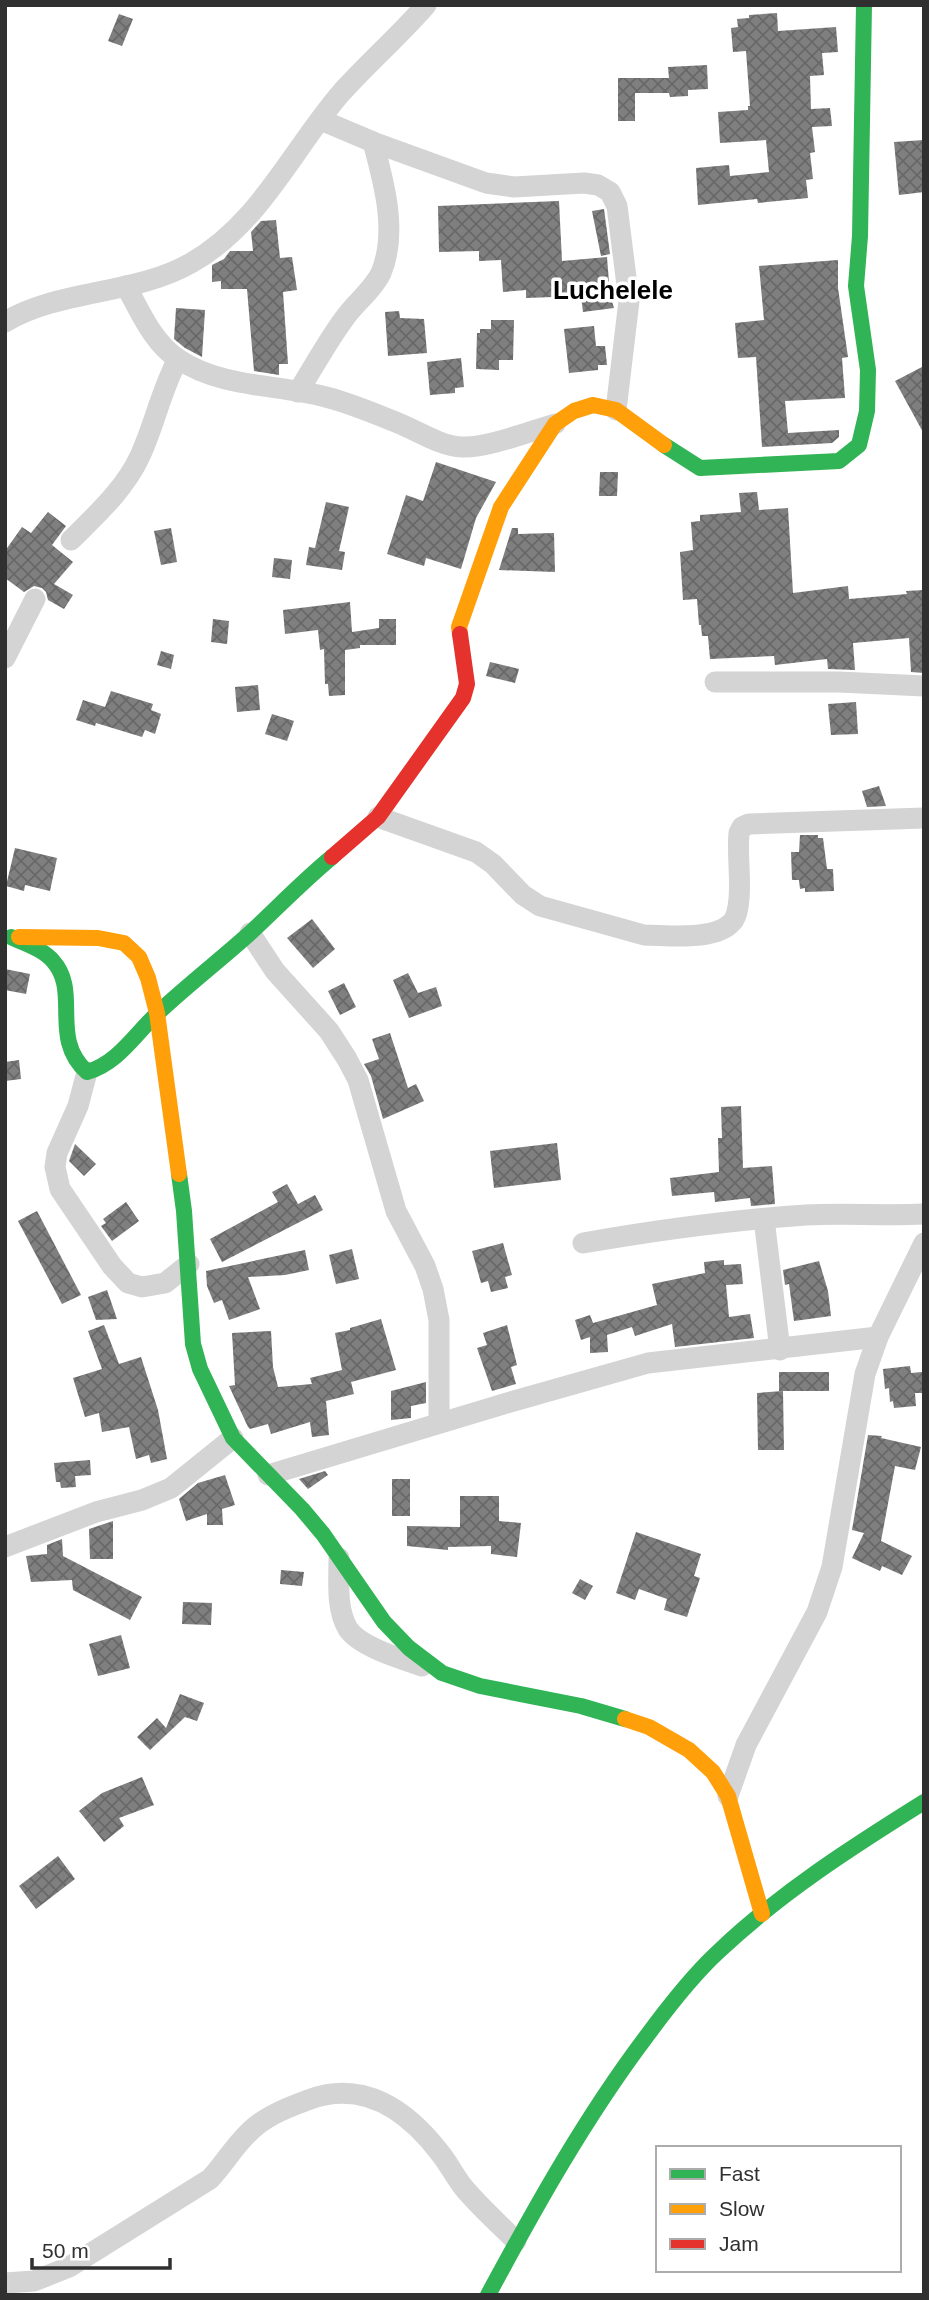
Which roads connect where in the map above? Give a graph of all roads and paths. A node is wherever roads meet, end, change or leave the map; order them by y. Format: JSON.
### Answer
{"nodes":[{"id":1,"x":426,"y":5,"type":"edge"},
{"id":2,"x":864,"y":5,"type":"edge"},
{"id":3,"x":321,"y":120,"type":"junction"},
{"id":4,"x":373,"y":142,"type":"junction"},
{"id":5,"x":127,"y":286,"type":"junction"},
{"id":6,"x":5,"y":323,"type":"edge"},
{"id":7,"x":178,"y":359,"type":"junction"},
{"id":8,"x":298,"y":392,"type":"junction"},
{"id":9,"x":616,"y":410,"type":"junction"},
{"id":10,"x":555,"y":424,"type":"junction"},
{"id":11,"x":71,"y":540,"type":"dead end"},
{"id":12,"x":35,"y":599,"type":"dead end"},
{"id":13,"x":5,"y":659,"type":"edge"},
{"id":14,"x":715,"y":682,"type":"dead end"},
{"id":15,"x":924,"y":687,"type":"edge"},
{"id":16,"x":378,"y":817,"type":"junction"},
{"id":17,"x":924,"y":818,"type":"edge"},
{"id":18,"x":250,"y":933,"type":"junction"},
{"id":19,"x":8,"y":936,"type":"edge"},
{"id":20,"x":157,"y":1013,"type":"junction"},
{"id":21,"x":87,"y":1072,"type":"junction"},
{"id":22,"x":924,"y":1214,"type":"edge"},
{"id":23,"x":764,"y":1219,"type":"junction"},
{"id":24,"x":583,"y":1243,"type":"dead end"},
{"id":25,"x":924,"y":1243,"type":"edge"},
{"id":26,"x":189,"y":1264,"type":"junction"},
{"id":27,"x":878,"y":1337,"type":"junction"},
{"id":28,"x":780,"y":1350,"type":"junction"},
{"id":29,"x":439,"y":1423,"type":"junction"},
{"id":30,"x":233,"y":1438,"type":"junction"},
{"id":31,"x":268,"y":1475,"type":"junction"},
{"id":32,"x":5,"y":1547,"type":"edge"},
{"id":33,"x":339,"y":1558,"type":"junction"},
{"id":34,"x":442,"y":1673,"type":"junction"},
{"id":35,"x":728,"y":1796,"type":"junction"},
{"id":36,"x":924,"y":1802,"type":"edge"},
{"id":37,"x":762,"y":1914,"type":"junction"},
{"id":38,"x":516,"y":2241,"type":"junction"},
{"id":39,"x":5,"y":2283,"type":"edge"},
{"id":40,"x":488,"y":2295,"type":"edge"}],
"edges":[{"from":1,"to":3,"type":"street"},
{"from":2,"to":9,"type":"street"},
{"from":3,"to":4,"type":"street"},
{"from":3,"to":5,"type":"street"},
{"from":4,"to":8,"type":"street"},
{"from":4,"to":9,"type":"street"},
{"from":5,"to":6,"type":"street"},
{"from":5,"to":7,"type":"street"},
{"from":7,"to":8,"type":"street"},
{"from":7,"to":11,"type":"street"},
{"from":8,"to":10,"type":"street"},
{"from":9,"to":10,"type":"street"},
{"from":10,"to":16,"type":"street"},
{"from":12,"to":13,"type":"street"},
{"from":14,"to":15,"type":"street"},
{"from":16,"to":17,"type":"street"},
{"from":16,"to":18,"type":"street"},
{"from":18,"to":20,"type":"street"},
{"from":18,"to":29,"type":"street"},
{"from":19,"to":20,"type":"street"},
{"from":19,"to":21,"type":"street"},
{"from":20,"to":21,"type":"street"},
{"from":20,"to":26,"type":"street"},
{"from":21,"to":26,"type":"street"},
{"from":22,"to":23,"type":"street"},
{"from":23,"to":24,"type":"street"},
{"from":23,"to":28,"type":"street"},
{"from":25,"to":27,"type":"street"},
{"from":26,"to":30,"type":"street"},
{"from":27,"to":28,"type":"street"},
{"from":27,"to":35,"type":"street"},
{"from":28,"to":29,"type":"street"},
{"from":29,"to":31,"type":"street"},
{"from":30,"to":31,"type":"street"},
{"from":30,"to":32,"type":"street"},
{"from":31,"to":33,"type":"street"},
{"from":33,"to":34,"type":"street"},
{"from":33,"to":34,"type":"street"},
{"from":34,"to":35,"type":"street"},
{"from":35,"to":37,"type":"street"},
{"from":36,"to":37,"type":"street"},
{"from":37,"to":38,"type":"street"},
{"from":38,"to":39,"type":"street"},
{"from":38,"to":40,"type":"street"}]}
